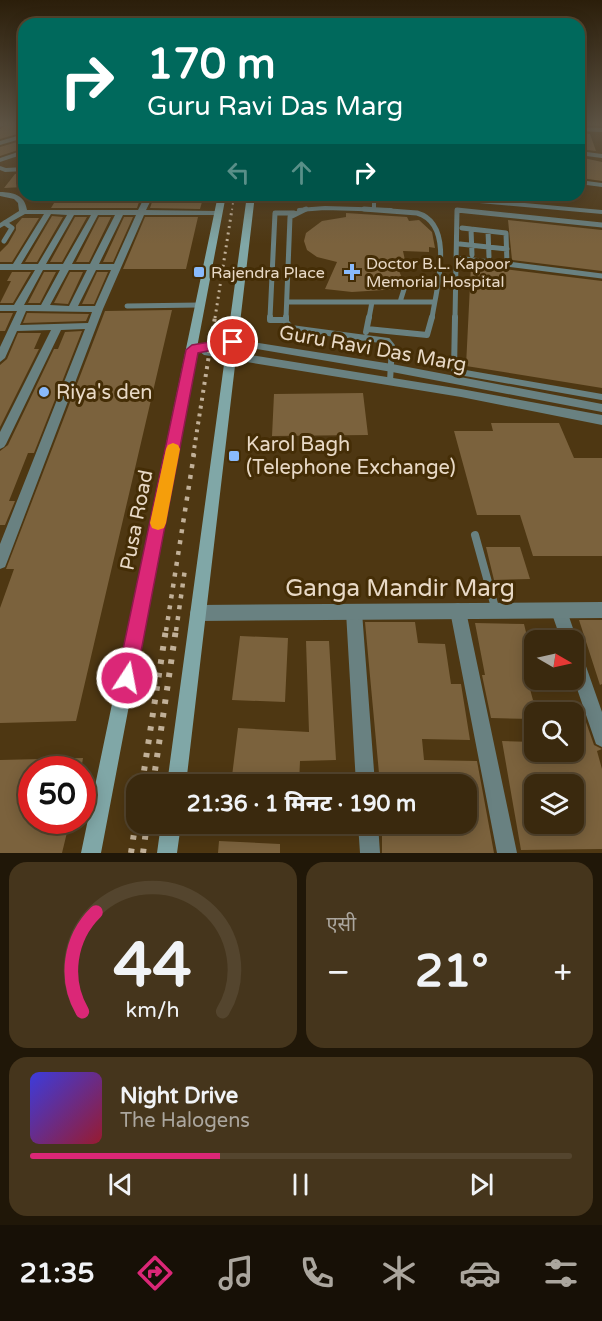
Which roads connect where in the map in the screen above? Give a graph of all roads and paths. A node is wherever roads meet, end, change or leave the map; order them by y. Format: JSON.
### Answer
{"nodes":[{"id":1,"x":2,"y":169,"type":"edge"},
{"id":2,"x":18,"y":169,"type":"edge"},
{"id":3,"x":18,"y":177,"type":"edge"},
{"id":4,"x":585,"y":183,"type":"edge"},
{"id":5,"x":602,"y":185,"type":"edge"},
{"id":6,"x":0,"y":194,"type":"edge"},
{"id":7,"x":13,"y":196,"type":"junction"},
{"id":8,"x":18,"y":196,"type":"edge"},
{"id":9,"x":18,"y":198,"type":"edge"},
{"id":10,"x":21,"y":201,"type":"edge"},
{"id":11,"x":48,"y":201,"type":"edge"},
{"id":12,"x":146,"y":201,"type":"edge"},
{"id":13,"x":220,"y":201,"type":"edge"},
{"id":14,"x":250,"y":201,"type":"edge"},
{"id":15,"x":374,"y":201,"type":"edge"},
{"id":16,"x":387,"y":201,"type":"edge"},
{"id":17,"x":457,"y":201,"type":"edge"},
{"id":18,"x":483,"y":201,"type":"edge"},
{"id":19,"x":507,"y":201,"type":"edge"},
{"id":20,"x":374,"y":210,"type":"junction"},
{"id":21,"x":388,"y":210,"type":"junction"},
{"id":22,"x":457,"y":210,"type":"junction"},
{"id":23,"x":602,"y":210,"type":"edge"},
{"id":24,"x":23,"y":212,"type":"junction"},
{"id":25,"x":47,"y":212,"type":"junction"},
{"id":26,"x":72,"y":212,"type":"junction"},
{"id":27,"x":96,"y":212,"type":"junction"},
{"id":28,"x":120,"y":213,"type":"junction"},
{"id":29,"x":142,"y":213,"type":"junction"},
{"id":30,"x":217,"y":213,"type":"junction"},
{"id":31,"x":294,"y":213,"type":"junction"},
{"id":32,"x":3,"y":224,"type":"edge"},
{"id":33,"x":602,"y":225,"type":"edge"},
{"id":34,"x":462,"y":228,"type":"dead end"},
{"id":35,"x":471,"y":229,"type":"junction"},
{"id":36,"x":488,"y":231,"type":"junction"},
{"id":37,"x":4,"y":241,"type":"dead end"},
{"id":38,"x":460,"y":244,"type":"dead end"},
{"id":39,"x":472,"y":245,"type":"junction"},
{"id":40,"x":489,"y":247,"type":"junction"},
{"id":41,"x":507,"y":249,"type":"junction"},
{"id":42,"x":472,"y":255,"type":"dead end"},
{"id":43,"x":489,"y":257,"type":"dead end"},
{"id":44,"x":456,"y":258,"type":"junction"},
{"id":45,"x":507,"y":264,"type":"junction"},
{"id":46,"x":16,"y":266,"type":"junction"},
{"id":47,"x":42,"y":266,"type":"junction"},
{"id":48,"x":67,"y":266,"type":"junction"},
{"id":49,"x":0,"y":267,"type":"edge"},
{"id":50,"x":92,"y":267,"type":"junction"},
{"id":51,"x":117,"y":267,"type":"junction"},
{"id":52,"x":602,"y":276,"type":"edge"},
{"id":53,"x":437,"y":284,"type":"junction"},
{"id":54,"x":287,"y":302,"type":"junction"},
{"id":55,"x":372,"y":302,"type":"junction"},
{"id":56,"x":400,"y":302,"type":"junction"},
{"id":57,"x":434,"y":302,"type":"junction"},
{"id":58,"x":201,"y":304,"type":"junction"},
{"id":59,"x":127,"y":306,"type":"dead end"},
{"id":60,"x":0,"y":308,"type":"edge"},
{"id":61,"x":20,"y":308,"type":"junction"},
{"id":62,"x":44,"y":308,"type":"junction"},
{"id":63,"x":72,"y":309,"type":"junction"},
{"id":64,"x":98,"y":309,"type":"junction"},
{"id":65,"x":286,"y":320,"type":"junction"},
{"id":66,"x":92,"y":326,"type":"junction"},
{"id":67,"x":58,"y":327,"type":"junction"},
{"id":68,"x":15,"y":328,"type":"junction"},
{"id":69,"x":367,"y":328,"type":"junction"},
{"id":70,"x":365,"y":337,"type":"junction"},
{"id":71,"x":232,"y":349,"type":"junction"},
{"id":72,"x":192,"y":350,"type":"junction"},
{"id":73,"x":0,"y":358,"type":"edge"},
{"id":74,"x":249,"y":358,"type":"junction"},
{"id":75,"x":392,"y":368,"type":"junction"},
{"id":76,"x":229,"y":370,"type":"junction"},
{"id":77,"x":461,"y":377,"type":"junction"},
{"id":78,"x":390,"y":381,"type":"junction"},
{"id":79,"x":461,"y":393,"type":"junction"},
{"id":80,"x":602,"y":397,"type":"edge"},
{"id":81,"x":602,"y":408,"type":"edge"},
{"id":82,"x":602,"y":420,"type":"edge"},
{"id":83,"x":0,"y":444,"type":"edge"},
{"id":84,"x":476,"y":535,"type":"dead end"},
{"id":85,"x":2,"y":552,"type":"edge"},
{"id":86,"x":602,"y":610,"type":"edge"},
{"id":87,"x":458,"y":611,"type":"junction"},
{"id":88,"x":496,"y":611,"type":"junction"},
{"id":89,"x":559,"y":611,"type":"junction"},
{"id":90,"x":354,"y":612,"type":"junction"},
{"id":91,"x":198,"y":613,"type":"junction"},
{"id":92,"x":566,"y":630,"type":"edge"},
{"id":93,"x":584,"y":684,"type":"edge"},
{"id":94,"x":602,"y":738,"type":"edge"},
{"id":95,"x":177,"y":774,"type":"edge"},
{"id":96,"x":365,"y":774,"type":"edge"},
{"id":97,"x":170,"y":834,"type":"edge"},
{"id":98,"x":369,"y":834,"type":"edge"},
{"id":99,"x":91,"y":853,"type":"edge"},
{"id":100,"x":167,"y":853,"type":"edge"},
{"id":101,"x":370,"y":853,"type":"edge"},
{"id":102,"x":507,"y":853,"type":"edge"}],
"edges":[{"from":1,"to":2,"type":"street"},
{"from":1,"to":3,"type":"street"},
{"from":4,"to":5,"type":"street"},
{"from":6,"to":7,"type":"street"},
{"from":7,"to":8,"type":"street"},
{"from":7,"to":9,"type":"street"},
{"from":10,"to":24,"type":"street"},
{"from":11,"to":25,"type":"street"},
{"from":12,"to":29,"type":"street"},
{"from":13,"to":30,"type":"main road","name":"Pusa Road"},
{"from":14,"to":71,"type":"main road"},
{"from":15,"to":20,"type":"lane"},
{"from":16,"to":21,"type":"lane"},
{"from":17,"to":22,"type":"lane"},
{"from":18,"to":23,"type":"street"},
{"from":19,"to":23,"type":"street"},
{"from":20,"to":21,"type":"lane"},
{"from":20,"to":31,"type":"lane"},
{"from":21,"to":53,"type":"lane"},
{"from":22,"to":33,"type":"lane"},
{"from":22,"to":44,"type":"lane"},
{"from":24,"to":25,"type":"street"},
{"from":24,"to":32,"type":"street"},
{"from":25,"to":26,"type":"street"},
{"from":25,"to":46,"type":"street"},
{"from":26,"to":27,"type":"street"},
{"from":26,"to":47,"type":"street"},
{"from":27,"to":28,"type":"street"},
{"from":27,"to":48,"type":"street"},
{"from":28,"to":29,"type":"street"},
{"from":28,"to":50,"type":"street"},
{"from":29,"to":30,"type":"street"},
{"from":29,"to":51,"type":"street"},
{"from":30,"to":58,"type":"main road","name":"Pusa Road"},
{"from":31,"to":54,"type":"lane"},
{"from":31,"to":65,"type":"lane"},
{"from":32,"to":37,"type":"lane"},
{"from":34,"to":35,"type":"lane"},
{"from":35,"to":36,"type":"lane"},
{"from":35,"to":39,"type":"lane"},
{"from":36,"to":40,"type":"lane"},
{"from":36,"to":41,"type":"lane"},
{"from":38,"to":39,"type":"lane"},
{"from":39,"to":40,"type":"lane"},
{"from":39,"to":42,"type":"lane"},
{"from":40,"to":41,"type":"lane"},
{"from":40,"to":43,"type":"lane"},
{"from":41,"to":45,"type":"lane"},
{"from":44,"to":45,"type":"lane"},
{"from":44,"to":77,"type":"lane"},
{"from":45,"to":52,"type":"lane"},
{"from":46,"to":47,"type":"street"},
{"from":46,"to":49,"type":"street"},
{"from":47,"to":48,"type":"street"},
{"from":47,"to":61,"type":"street"},
{"from":48,"to":50,"type":"street"},
{"from":48,"to":62,"type":"street"},
{"from":50,"to":51,"type":"street"},
{"from":50,"to":63,"type":"street"},
{"from":51,"to":64,"type":"street"},
{"from":53,"to":56,"type":"lane"},
{"from":53,"to":57,"type":"lane"},
{"from":54,"to":55,"type":"lane"},
{"from":54,"to":65,"type":"lane"},
{"from":55,"to":56,"type":"lane"},
{"from":55,"to":69,"type":"lane"},
{"from":56,"to":57,"type":"lane"},
{"from":57,"to":69,"type":"lane"},
{"from":58,"to":59,"type":"lane"},
{"from":58,"to":72,"type":"main road","name":"Pusa Road"},
{"from":60,"to":61,"type":"street"},
{"from":61,"to":62,"type":"street"},
{"from":61,"to":68,"type":"street"},
{"from":62,"to":63,"type":"street"},
{"from":63,"to":64,"type":"street"},
{"from":64,"to":66,"type":"street"},
{"from":65,"to":70,"type":"lane"},
{"from":66,"to":67,"type":"street"},
{"from":66,"to":85,"type":"street"},
{"from":67,"to":68,"type":"street"},
{"from":67,"to":83,"type":"street"},
{"from":68,"to":73,"type":"street"},
{"from":69,"to":70,"type":"lane"},
{"from":70,"to":75,"type":"lane"},
{"from":71,"to":72,"type":"street","name":"Guru Ravi Das Marg"},
{"from":71,"to":74,"type":"street","name":"Guru Ravi Das Marg"},
{"from":71,"to":75,"type":"street","name":"Guru Ravi Das Marg"},
{"from":71,"to":76,"type":"main road"},
{"from":72,"to":99,"type":"main road","name":"Pusa Road"},
{"from":74,"to":76,"type":"street"},
{"from":74,"to":78,"type":"street","name":"Guru Ravi Das Marg"},
{"from":75,"to":77,"type":"street","name":"Guru Ravi Das Marg"},
{"from":75,"to":78,"type":"lane"},
{"from":76,"to":91,"type":"main road"},
{"from":77,"to":79,"type":"lane"},
{"from":77,"to":80,"type":"lane"},
{"from":77,"to":81,"type":"street","name":"Guru Ravi Das Marg"},
{"from":78,"to":79,"type":"street","name":"Guru Ravi Das Marg"},
{"from":79,"to":82,"type":"street","name":"Guru Ravi Das Marg"},
{"from":84,"to":88,"type":"lane"},
{"from":86,"to":89,"type":"street","name":"Ganga Mandir Marg"},
{"from":87,"to":88,"type":"street","name":"Ganga Mandir Marg"},
{"from":87,"to":90,"type":"street","name":"Ganga Mandir Marg"},
{"from":87,"to":102,"type":"street"},
{"from":88,"to":89,"type":"street","name":"Ganga Mandir Marg"},
{"from":89,"to":92,"type":"street"},
{"from":90,"to":91,"type":"street","name":"Ganga Mandir Marg"},
{"from":90,"to":96,"type":"street"},
{"from":91,"to":95,"type":"main road"},
{"from":93,"to":94,"type":"street"},
{"from":97,"to":100,"type":"main road"},
{"from":98,"to":101,"type":"street"}]}
